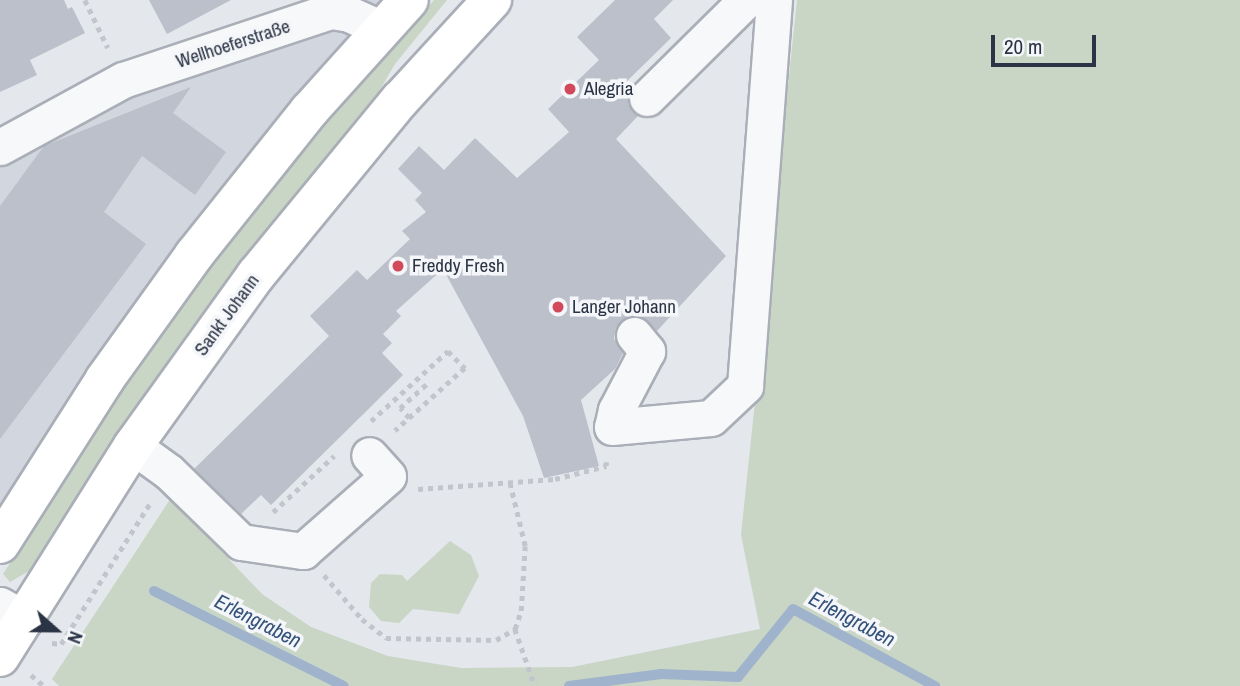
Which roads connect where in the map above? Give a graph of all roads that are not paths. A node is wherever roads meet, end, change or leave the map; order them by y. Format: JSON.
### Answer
{"nodes":[{"id":1,"x":409,"y":0,"type":"edge"},
{"id":2,"x":492,"y":0,"type":"edge"},
{"id":3,"x":746,"y":0,"type":"edge"},
{"id":4,"x":774,"y":0,"type":"edge"},
{"id":5,"x":382,"y":29,"type":"junction"},
{"id":6,"x":647,"y":98,"type":"dead end"},
{"id":7,"x":0,"y":147,"type":"edge"},
{"id":8,"x":634,"y":335,"type":"dead end"},
{"id":9,"x":133,"y":446,"type":"junction"},
{"id":10,"x":369,"y":455,"type":"road end"},
{"id":11,"x":0,"y":544,"type":"edge"},
{"id":12,"x":26,"y":622,"type":"edge"},
{"id":13,"x":0,"y":657,"type":"edge"}],
"edges":[{"from":1,"to":5,"type":"main road"},
{"from":2,"to":9,"type":"main road","name":"Sankt Johann"},
{"from":3,"to":6,"type":"street"},
{"from":4,"to":8,"type":"street"},
{"from":5,"to":7,"type":"street","name":"Wellhoeferstraße"},
{"from":5,"to":11,"type":"main road"},
{"from":9,"to":10,"type":"street"},
{"from":9,"to":12,"type":"main road","name":"Sankt Johann"},
{"from":12,"to":13,"type":"main road","name":"Sankt Johann"}]}
